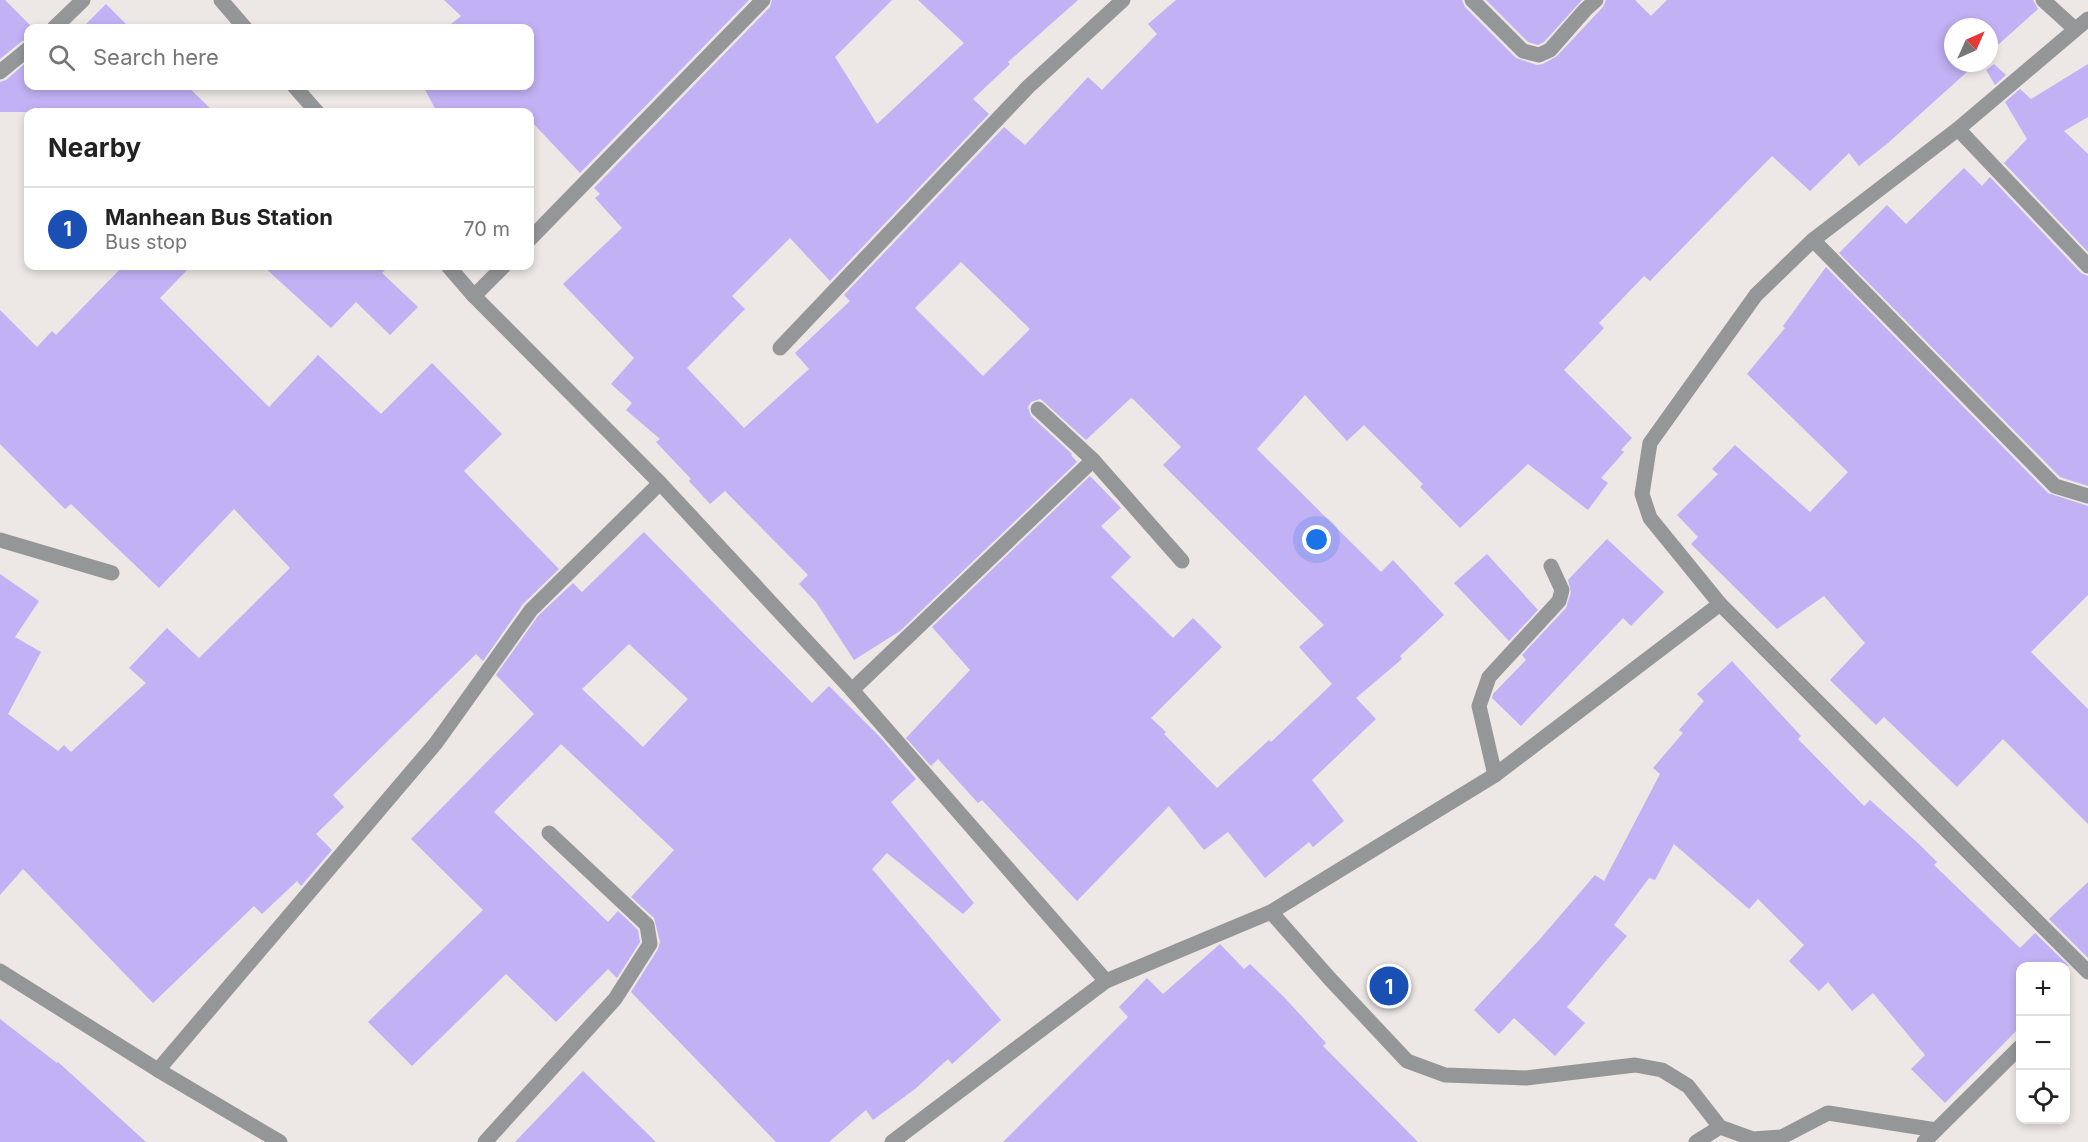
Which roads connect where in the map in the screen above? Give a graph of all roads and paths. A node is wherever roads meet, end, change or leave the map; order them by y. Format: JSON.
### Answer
{"nodes":[{"id":1,"x":83,"y":0,"type":"edge"},
{"id":2,"x":221,"y":0,"type":"edge"},
{"id":3,"x":763,"y":0,"type":"edge"},
{"id":4,"x":1123,"y":0,"type":"edge"},
{"id":5,"x":1472,"y":0,"type":"edge"},
{"id":6,"x":1596,"y":0,"type":"edge"},
{"id":7,"x":2043,"y":0,"type":"edge"},
{"id":8,"x":2088,"y":19,"type":"edge"},
{"id":9,"x":58,"y":24,"type":"edge"},
{"id":10,"x":242,"y":24,"type":"edge"},
{"id":11,"x":2075,"y":29,"type":"junction"},
{"id":12,"x":24,"y":52,"type":"edge"},
{"id":13,"x":0,"y":72,"type":"edge"},
{"id":14,"x":298,"y":90,"type":"edge"},
{"id":15,"x":313,"y":108,"type":"edge"},
{"id":16,"x":1958,"y":129,"type":"junction"},
{"id":17,"x":534,"y":235,"type":"edge"},
{"id":18,"x":1813,"y":240,"type":"junction"},
{"id":19,"x":2088,"y":266,"type":"edge"},
{"id":20,"x":451,"y":270,"type":"edge"},
{"id":21,"x":500,"y":270,"type":"edge"},
{"id":22,"x":474,"y":296,"type":"junction"},
{"id":23,"x":780,"y":348,"type":"dead end"},
{"id":24,"x":1038,"y":409,"type":"dead end"},
{"id":25,"x":1093,"y":460,"type":"junction"},
{"id":26,"x":660,"y":483,"type":"junction"},
{"id":27,"x":2088,"y":496,"type":"edge"},
{"id":28,"x":0,"y":540,"type":"edge"},
{"id":29,"x":1182,"y":561,"type":"dead end"},
{"id":30,"x":1551,"y":566,"type":"dead end"},
{"id":31,"x":112,"y":573,"type":"dead end"},
{"id":32,"x":1720,"y":604,"type":"junction"},
{"id":33,"x":852,"y":690,"type":"junction"},
{"id":34,"x":1495,"y":775,"type":"junction"},
{"id":35,"x":549,"y":834,"type":"dead end"},
{"id":36,"x":1271,"y":912,"type":"junction"},
{"id":37,"x":0,"y":971,"type":"edge"},
{"id":38,"x":2088,"y":972,"type":"edge"},
{"id":39,"x":1106,"y":981,"type":"junction"},
{"id":40,"x":2016,"y":1051,"type":"edge"},
{"id":41,"x":158,"y":1070,"type":"junction"},
{"id":42,"x":1720,"y":1127,"type":"junction"},
{"id":43,"x":1936,"y":1130,"type":"junction"},
{"id":44,"x":280,"y":1142,"type":"edge"},
{"id":45,"x":485,"y":1142,"type":"edge"},
{"id":46,"x":892,"y":1142,"type":"edge"},
{"id":47,"x":1696,"y":1142,"type":"edge"},
{"id":48,"x":1924,"y":1142,"type":"edge"}],
"edges":[{"from":1,"to":9,"type":"street"},
{"from":2,"to":10,"type":"street"},
{"from":3,"to":17,"type":"street"},
{"from":4,"to":23,"type":"street"},
{"from":5,"to":6,"type":"street"},
{"from":7,"to":11,"type":"street"},
{"from":8,"to":11,"type":"street"},
{"from":11,"to":16,"type":"street"},
{"from":12,"to":13,"type":"street"},
{"from":14,"to":15,"type":"street"},
{"from":16,"to":18,"type":"street"},
{"from":16,"to":19,"type":"street"},
{"from":18,"to":27,"type":"street"},
{"from":18,"to":32,"type":"street"},
{"from":20,"to":22,"type":"street"},
{"from":21,"to":22,"type":"street"},
{"from":22,"to":26,"type":"street"},
{"from":24,"to":25,"type":"street"},
{"from":25,"to":29,"type":"street"},
{"from":25,"to":33,"type":"street"},
{"from":26,"to":33,"type":"street"},
{"from":26,"to":41,"type":"street"},
{"from":28,"to":31,"type":"street"},
{"from":30,"to":34,"type":"street"},
{"from":32,"to":34,"type":"street"},
{"from":32,"to":38,"type":"street"},
{"from":33,"to":39,"type":"street"},
{"from":34,"to":36,"type":"street"},
{"from":35,"to":45,"type":"street"},
{"from":36,"to":39,"type":"street"},
{"from":36,"to":42,"type":"street"},
{"from":37,"to":41,"type":"street"},
{"from":39,"to":46,"type":"street"},
{"from":40,"to":43,"type":"street"},
{"from":41,"to":44,"type":"street"},
{"from":42,"to":43,"type":"street"},
{"from":42,"to":47,"type":"street"},
{"from":43,"to":48,"type":"street"}]}
